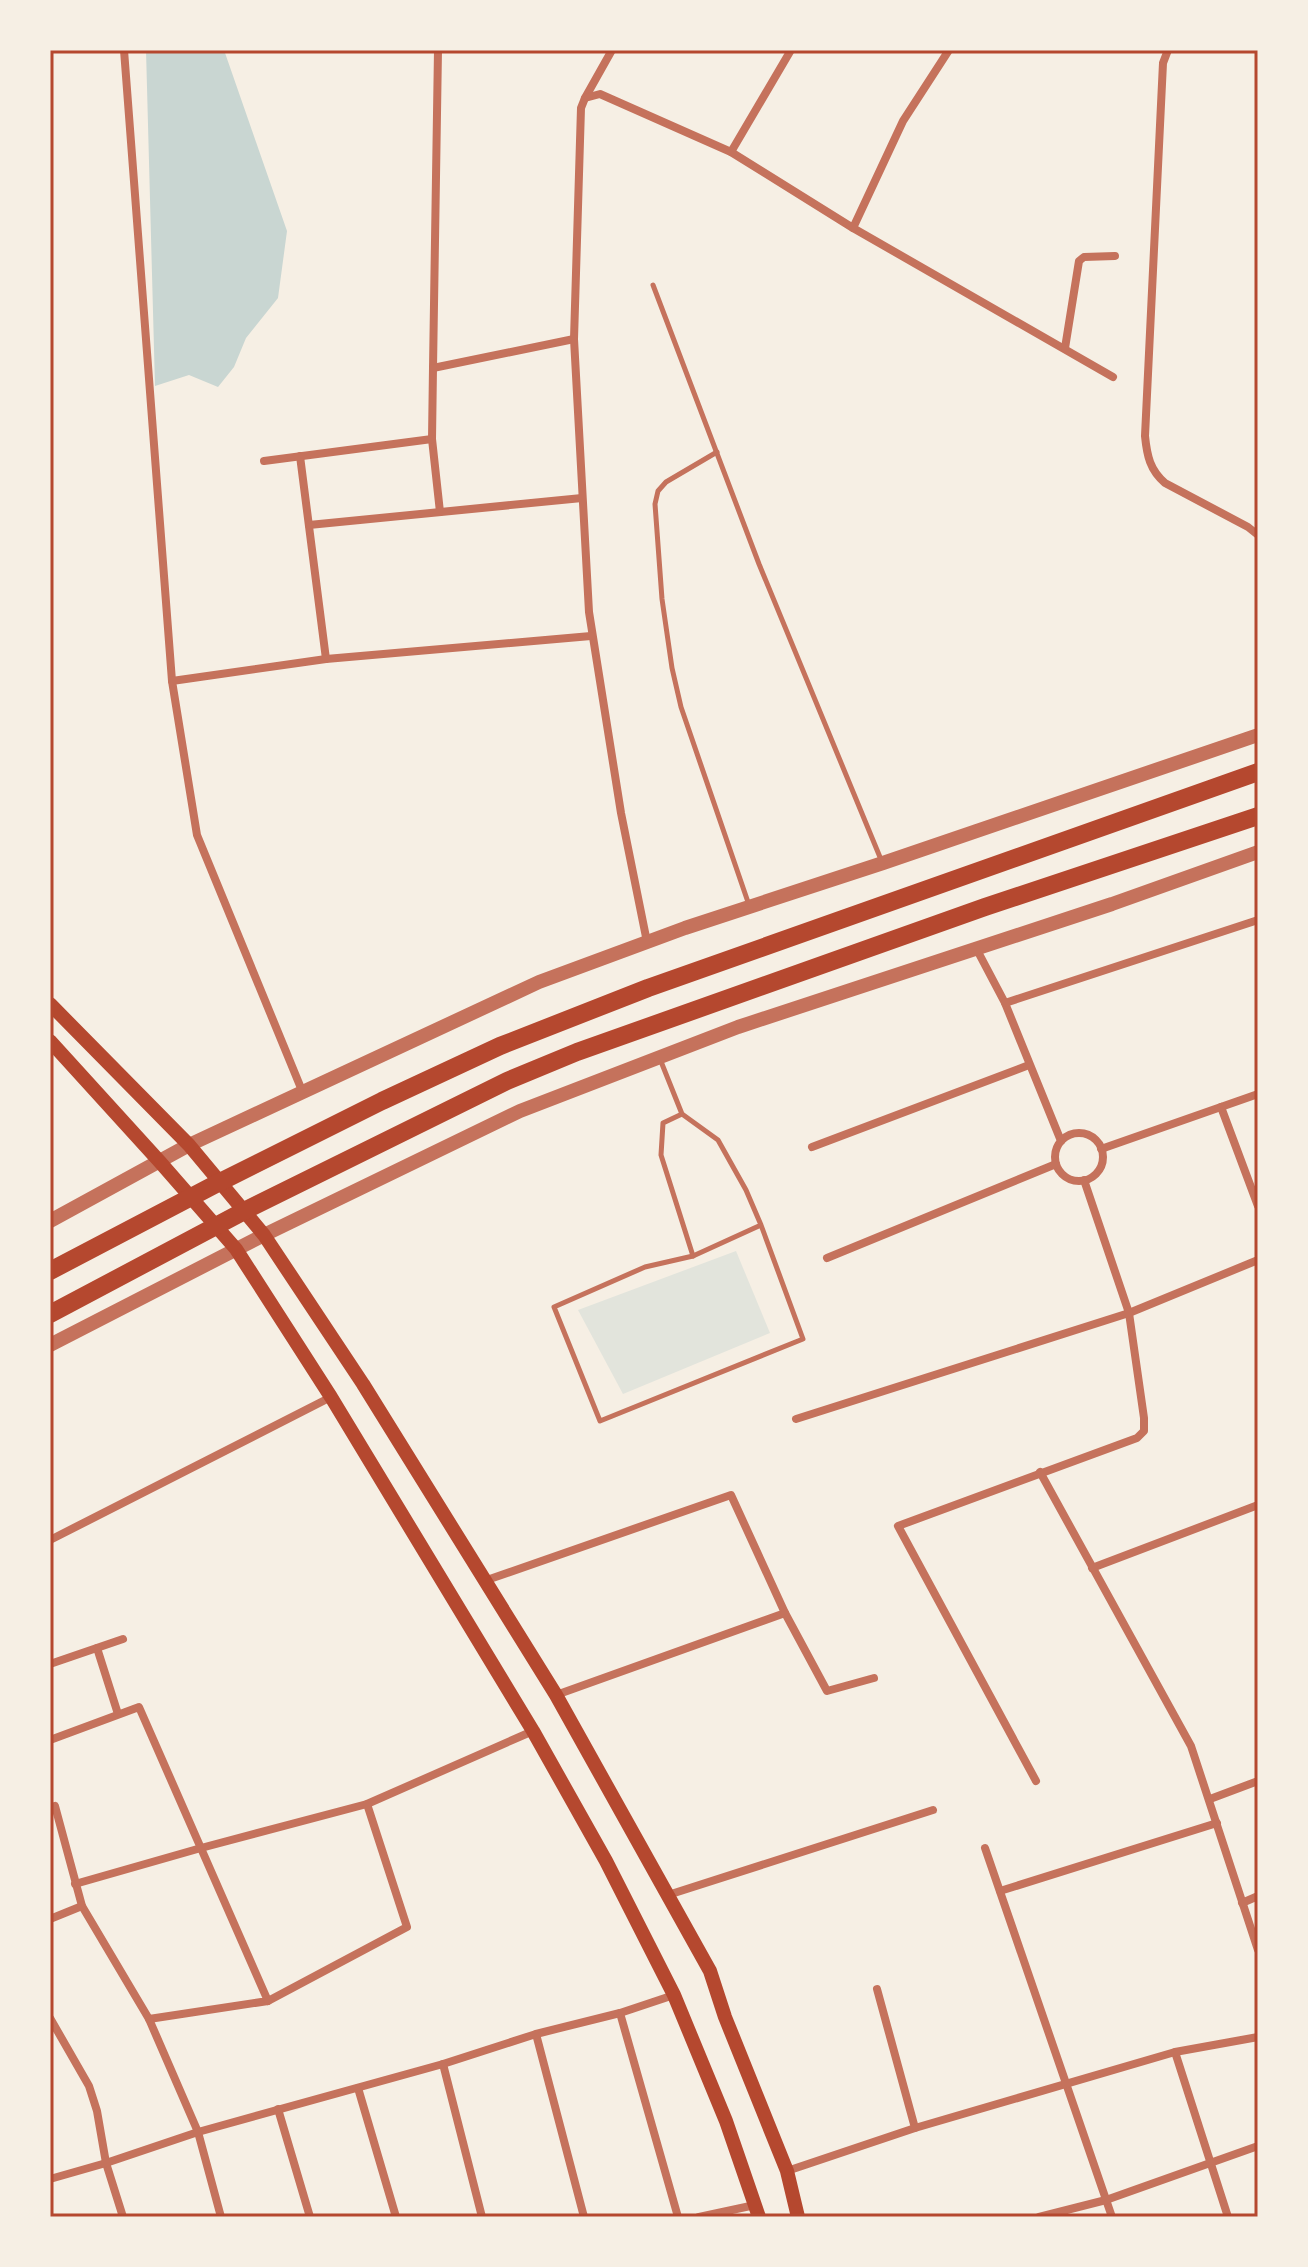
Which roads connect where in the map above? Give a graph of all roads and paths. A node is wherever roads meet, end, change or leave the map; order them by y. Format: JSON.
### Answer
{"nodes":[{"id":1,"x":124,"y":50,"type":"edge"},
{"id":2,"x":438,"y":50,"type":"edge"},
{"id":3,"x":612,"y":50,"type":"edge"},
{"id":4,"x":791,"y":50,"type":"edge"},
{"id":5,"x":949,"y":50,"type":"edge"},
{"id":6,"x":1168,"y":50,"type":"edge"},
{"id":7,"x":585,"y":98,"type":"junction"},
{"id":8,"x":731,"y":152,"type":"junction"},
{"id":9,"x":853,"y":228,"type":"junction"},
{"id":10,"x":1115,"y":256,"type":"dead end"},
{"id":11,"x":653,"y":285,"type":"dead end"},
{"id":12,"x":574,"y":339,"type":"junction"},
{"id":13,"x":1065,"y":348,"type":"junction"},
{"id":14,"x":433,"y":368,"type":"junction"},
{"id":15,"x":1113,"y":377,"type":"dead end"},
{"id":16,"x":432,"y":439,"type":"junction"},
{"id":17,"x":717,"y":452,"type":"junction"},
{"id":18,"x":300,"y":456,"type":"junction"},
{"id":19,"x":264,"y":461,"type":"dead end"},
{"id":20,"x":582,"y":498,"type":"junction"},
{"id":21,"x":440,"y":512,"type":"junction"},
{"id":22,"x":309,"y":525,"type":"junction"},
{"id":23,"x":1258,"y":535,"type":"edge"},
{"id":24,"x":591,"y":636,"type":"junction"},
{"id":25,"x":326,"y":659,"type":"junction"},
{"id":26,"x":172,"y":681,"type":"junction"},
{"id":27,"x":1258,"y":735,"type":"edge"},
{"id":28,"x":1258,"y":772,"type":"edge"},
{"id":29,"x":1258,"y":816,"type":"edge"},
{"id":30,"x":1258,"y":852,"type":"edge"},
{"id":31,"x":883,"y":863,"type":"junction"},
{"id":32,"x":749,"y":907,"type":"junction"},
{"id":33,"x":1258,"y":920,"type":"edge"},
{"id":34,"x":647,"y":942,"type":"junction"},
{"id":35,"x":976,"y":948,"type":"junction"},
{"id":36,"x":1005,"y":1003,"type":"junction"},
{"id":37,"x":50,"y":1004,"type":"edge"},
{"id":38,"x":50,"y":1041,"type":"edge"},
{"id":39,"x":659,"y":1057,"type":"junction"},
{"id":40,"x":1029,"y":1065,"type":"junction"},
{"id":41,"x":303,"y":1093,"type":"junction"},
{"id":42,"x":1258,"y":1094,"type":"edge"},
{"id":43,"x":1221,"y":1107,"type":"junction"},
{"id":44,"x":682,"y":1114,"type":"junction"},
{"id":45,"x":1061,"y":1141,"type":"junction"},
{"id":46,"x":189,"y":1145,"type":"junction"},
{"id":47,"x":812,"y":1147,"type":"dead end"},
{"id":48,"x":1101,"y":1149,"type":"junction"},
{"id":49,"x":160,"y":1162,"type":"junction"},
{"id":50,"x":1056,"y":1164,"type":"junction"},
{"id":51,"x":1084,"y":1180,"type":"junction"},
{"id":52,"x":1258,"y":1206,"type":"edge"},
{"id":53,"x":50,"y":1221,"type":"edge"},
{"id":54,"x":761,"y":1225,"type":"junction"},
{"id":55,"x":264,"y":1235,"type":"junction"},
{"id":56,"x":236,"y":1249,"type":"junction"},
{"id":57,"x":693,"y":1256,"type":"junction"},
{"id":58,"x":827,"y":1258,"type":"dead end"},
{"id":59,"x":1258,"y":1260,"type":"edge"},
{"id":60,"x":50,"y":1271,"type":"edge"},
{"id":61,"x":1129,"y":1313,"type":"junction"},
{"id":62,"x":50,"y":1314,"type":"edge"},
{"id":63,"x":50,"y":1345,"type":"edge"},
{"id":64,"x":331,"y":1397,"type":"junction"},
{"id":65,"x":796,"y":1419,"type":"dead end"},
{"id":66,"x":1040,"y":1472,"type":"junction"},
{"id":67,"x":1258,"y":1505,"type":"edge"},
{"id":68,"x":50,"y":1540,"type":"edge"},
{"id":69,"x":1092,"y":1568,"type":"junction"},
{"id":70,"x":484,"y":1581,"type":"junction"},
{"id":71,"x":785,"y":1613,"type":"junction"},
{"id":72,"x":123,"y":1639,"type":"dead end"},
{"id":73,"x":97,"y":1648,"type":"junction"},
{"id":74,"x":50,"y":1664,"type":"edge"},
{"id":75,"x":874,"y":1678,"type":"dead end"},
{"id":76,"x":556,"y":1695,"type":"junction"},
{"id":77,"x":118,"y":1714,"type":"junction"},
{"id":78,"x":533,"y":1731,"type":"junction"},
{"id":79,"x":50,"y":1740,"type":"edge"},
{"id":80,"x":1036,"y":1781,"type":"dead end"},
{"id":81,"x":1258,"y":1781,"type":"edge"},
{"id":82,"x":1210,"y":1799,"type":"junction"},
{"id":83,"x":367,"y":1804,"type":"junction"},
{"id":84,"x":50,"y":1808,"type":"edge"},
{"id":85,"x":933,"y":1810,"type":"dead end"},
{"id":86,"x":1217,"y":1823,"type":"junction"},
{"id":87,"x":201,"y":1848,"type":"junction"},
{"id":88,"x":985,"y":1848,"type":"dead end"},
{"id":89,"x":75,"y":1884,"type":"junction"},
{"id":90,"x":1000,"y":1891,"type":"junction"},
{"id":91,"x":668,"y":1895,"type":"junction"},
{"id":92,"x":1258,"y":1896,"type":"edge"},
{"id":93,"x":1242,"y":1903,"type":"junction"},
{"id":94,"x":82,"y":1906,"type":"junction"},
{"id":95,"x":50,"y":1919,"type":"edge"},
{"id":96,"x":1258,"y":1950,"type":"edge"},
{"id":97,"x":877,"y":1989,"type":"dead end"},
{"id":98,"x":674,"y":1995,"type":"junction"},
{"id":99,"x":268,"y":2001,"type":"junction"},
{"id":100,"x":620,"y":2013,"type":"junction"},
{"id":101,"x":50,"y":2018,"type":"edge"},
{"id":102,"x":149,"y":2019,"type":"junction"},
{"id":103,"x":536,"y":2034,"type":"junction"},
{"id":104,"x":1258,"y":2037,"type":"edge"},
{"id":105,"x":1175,"y":2052,"type":"junction"},
{"id":106,"x":443,"y":2064,"type":"junction"},
{"id":107,"x":1067,"y":2085,"type":"junction"},
{"id":108,"x":358,"y":2088,"type":"junction"},
{"id":109,"x":278,"y":2109,"type":"junction"},
{"id":110,"x":915,"y":2128,"type":"junction"},
{"id":111,"x":198,"y":2132,"type":"junction"},
{"id":112,"x":1258,"y":2146,"type":"edge"},
{"id":113,"x":1211,"y":2162,"type":"junction"},
{"id":114,"x":106,"y":2163,"type":"junction"},
{"id":115,"x":787,"y":2171,"type":"junction"},
{"id":116,"x":50,"y":2179,"type":"edge"},
{"id":117,"x":1106,"y":2200,"type":"junction"},
{"id":118,"x":757,"y":2211,"type":"edge"},
{"id":119,"x":123,"y":2217,"type":"edge"},
{"id":120,"x":221,"y":2217,"type":"edge"},
{"id":121,"x":310,"y":2217,"type":"edge"},
{"id":122,"x":396,"y":2217,"type":"edge"},
{"id":123,"x":482,"y":2217,"type":"edge"},
{"id":124,"x":584,"y":2217,"type":"edge"},
{"id":125,"x":678,"y":2217,"type":"edge"},
{"id":126,"x":699,"y":2217,"type":"edge"},
{"id":127,"x":798,"y":2217,"type":"edge"},
{"id":128,"x":1039,"y":2217,"type":"edge"},
{"id":129,"x":1112,"y":2217,"type":"edge"},
{"id":130,"x":1228,"y":2217,"type":"edge"}],
"edges":[{"from":1,"to":26,"type":"street"},
{"from":2,"to":14,"type":"street"},
{"from":3,"to":7,"type":"street"},
{"from":4,"to":8,"type":"street"},
{"from":5,"to":9,"type":"street"},
{"from":6,"to":23,"type":"street"},
{"from":7,"to":8,"type":"street"},
{"from":7,"to":12,"type":"street"},
{"from":8,"to":9,"type":"street"},
{"from":9,"to":13,"type":"street"},
{"from":10,"to":13,"type":"street"},
{"from":11,"to":17,"type":"lane"},
{"from":12,"to":14,"type":"street"},
{"from":12,"to":20,"type":"street"},
{"from":13,"to":15,"type":"street"},
{"from":14,"to":16,"type":"street"},
{"from":16,"to":18,"type":"street"},
{"from":16,"to":21,"type":"street"},
{"from":17,"to":31,"type":"lane"},
{"from":17,"to":32,"type":"lane"},
{"from":18,"to":19,"type":"street"},
{"from":18,"to":22,"type":"street"},
{"from":20,"to":21,"type":"street"},
{"from":20,"to":24,"type":"street"},
{"from":21,"to":22,"type":"street"},
{"from":22,"to":25,"type":"street"},
{"from":24,"to":25,"type":"street"},
{"from":24,"to":34,"type":"street"},
{"from":25,"to":26,"type":"street"},
{"from":26,"to":41,"type":"street"},
{"from":27,"to":31,"type":"street"},
{"from":28,"to":60,"type":"highway"},
{"from":29,"to":62,"type":"highway"},
{"from":30,"to":35,"type":"street"},
{"from":31,"to":32,"type":"street"},
{"from":32,"to":34,"type":"street"},
{"from":33,"to":36,"type":"street"},
{"from":34,"to":41,"type":"street"},
{"from":35,"to":36,"type":"street"},
{"from":35,"to":39,"type":"street"},
{"from":36,"to":40,"type":"street"},
{"from":37,"to":46,"type":"main road"},
{"from":38,"to":49,"type":"main road"},
{"from":39,"to":44,"type":"lane"},
{"from":39,"to":55,"type":"street"},
{"from":40,"to":45,"type":"street"},
{"from":40,"to":47,"type":"street"},
{"from":41,"to":46,"type":"street"},
{"from":42,"to":43,"type":"street"},
{"from":43,"to":48,"type":"street"},
{"from":43,"to":52,"type":"street"},
{"from":44,"to":54,"type":"lane"},
{"from":44,"to":57,"type":"lane"},
{"from":45,"to":48,"type":"street"},
{"from":45,"to":50,"type":"street"},
{"from":46,"to":49,"type":"street"},
{"from":46,"to":55,"type":"main road"},
{"from":48,"to":51,"type":"street"},
{"from":49,"to":53,"type":"street"},
{"from":49,"to":56,"type":"main road"},
{"from":50,"to":51,"type":"street"},
{"from":50,"to":58,"type":"street"},
{"from":51,"to":61,"type":"street"},
{"from":54,"to":57,"type":"lane"},
{"from":54,"to":57,"type":"lane"},
{"from":55,"to":56,"type":"street"},
{"from":55,"to":70,"type":"main road"},
{"from":56,"to":63,"type":"street"},
{"from":56,"to":64,"type":"main road"},
{"from":59,"to":61,"type":"street"},
{"from":61,"to":65,"type":"street"},
{"from":61,"to":66,"type":"street"},
{"from":64,"to":68,"type":"street"},
{"from":64,"to":78,"type":"main road"},
{"from":66,"to":69,"type":"street"},
{"from":66,"to":80,"type":"street"},
{"from":67,"to":69,"type":"street"},
{"from":69,"to":82,"type":"street"},
{"from":70,"to":71,"type":"street"},
{"from":70,"to":76,"type":"main road"},
{"from":71,"to":75,"type":"street"},
{"from":71,"to":76,"type":"street"},
{"from":72,"to":73,"type":"street"},
{"from":73,"to":74,"type":"street"},
{"from":73,"to":77,"type":"street"},
{"from":76,"to":91,"type":"main road"},
{"from":77,"to":79,"type":"street"},
{"from":77,"to":87,"type":"street"},
{"from":78,"to":83,"type":"street"},
{"from":78,"to":98,"type":"main road"},
{"from":81,"to":82,"type":"street"},
{"from":82,"to":86,"type":"street"},
{"from":83,"to":87,"type":"street"},
{"from":83,"to":99,"type":"street"},
{"from":84,"to":89,"type":"street"},
{"from":85,"to":91,"type":"street"},
{"from":86,"to":90,"type":"street"},
{"from":86,"to":93,"type":"street"},
{"from":87,"to":89,"type":"street"},
{"from":87,"to":99,"type":"street"},
{"from":88,"to":90,"type":"street"},
{"from":89,"to":94,"type":"street"},
{"from":90,"to":107,"type":"street"},
{"from":91,"to":115,"type":"main road"},
{"from":92,"to":93,"type":"street"},
{"from":93,"to":96,"type":"street"},
{"from":94,"to":95,"type":"street"},
{"from":94,"to":102,"type":"street"},
{"from":97,"to":110,"type":"street"},
{"from":98,"to":100,"type":"street"},
{"from":98,"to":118,"type":"main road"},
{"from":99,"to":102,"type":"street"},
{"from":100,"to":103,"type":"street"},
{"from":100,"to":125,"type":"street"},
{"from":101,"to":114,"type":"street"},
{"from":102,"to":111,"type":"street"},
{"from":103,"to":106,"type":"street"},
{"from":103,"to":124,"type":"street"},
{"from":104,"to":105,"type":"street"},
{"from":105,"to":107,"type":"street"},
{"from":105,"to":113,"type":"street"},
{"from":106,"to":108,"type":"street"},
{"from":106,"to":123,"type":"street"},
{"from":107,"to":110,"type":"street"},
{"from":107,"to":117,"type":"street"},
{"from":108,"to":109,"type":"street"},
{"from":108,"to":122,"type":"street"},
{"from":109,"to":111,"type":"street"},
{"from":109,"to":121,"type":"street"},
{"from":110,"to":115,"type":"street"},
{"from":111,"to":114,"type":"street"},
{"from":111,"to":120,"type":"street"},
{"from":112,"to":113,"type":"street"},
{"from":113,"to":117,"type":"street"},
{"from":113,"to":130,"type":"street"},
{"from":114,"to":116,"type":"street"},
{"from":114,"to":119,"type":"street"},
{"from":115,"to":127,"type":"main road"},
{"from":117,"to":128,"type":"street"},
{"from":117,"to":129,"type":"street"},
{"from":118,"to":126,"type":"street"}]}
